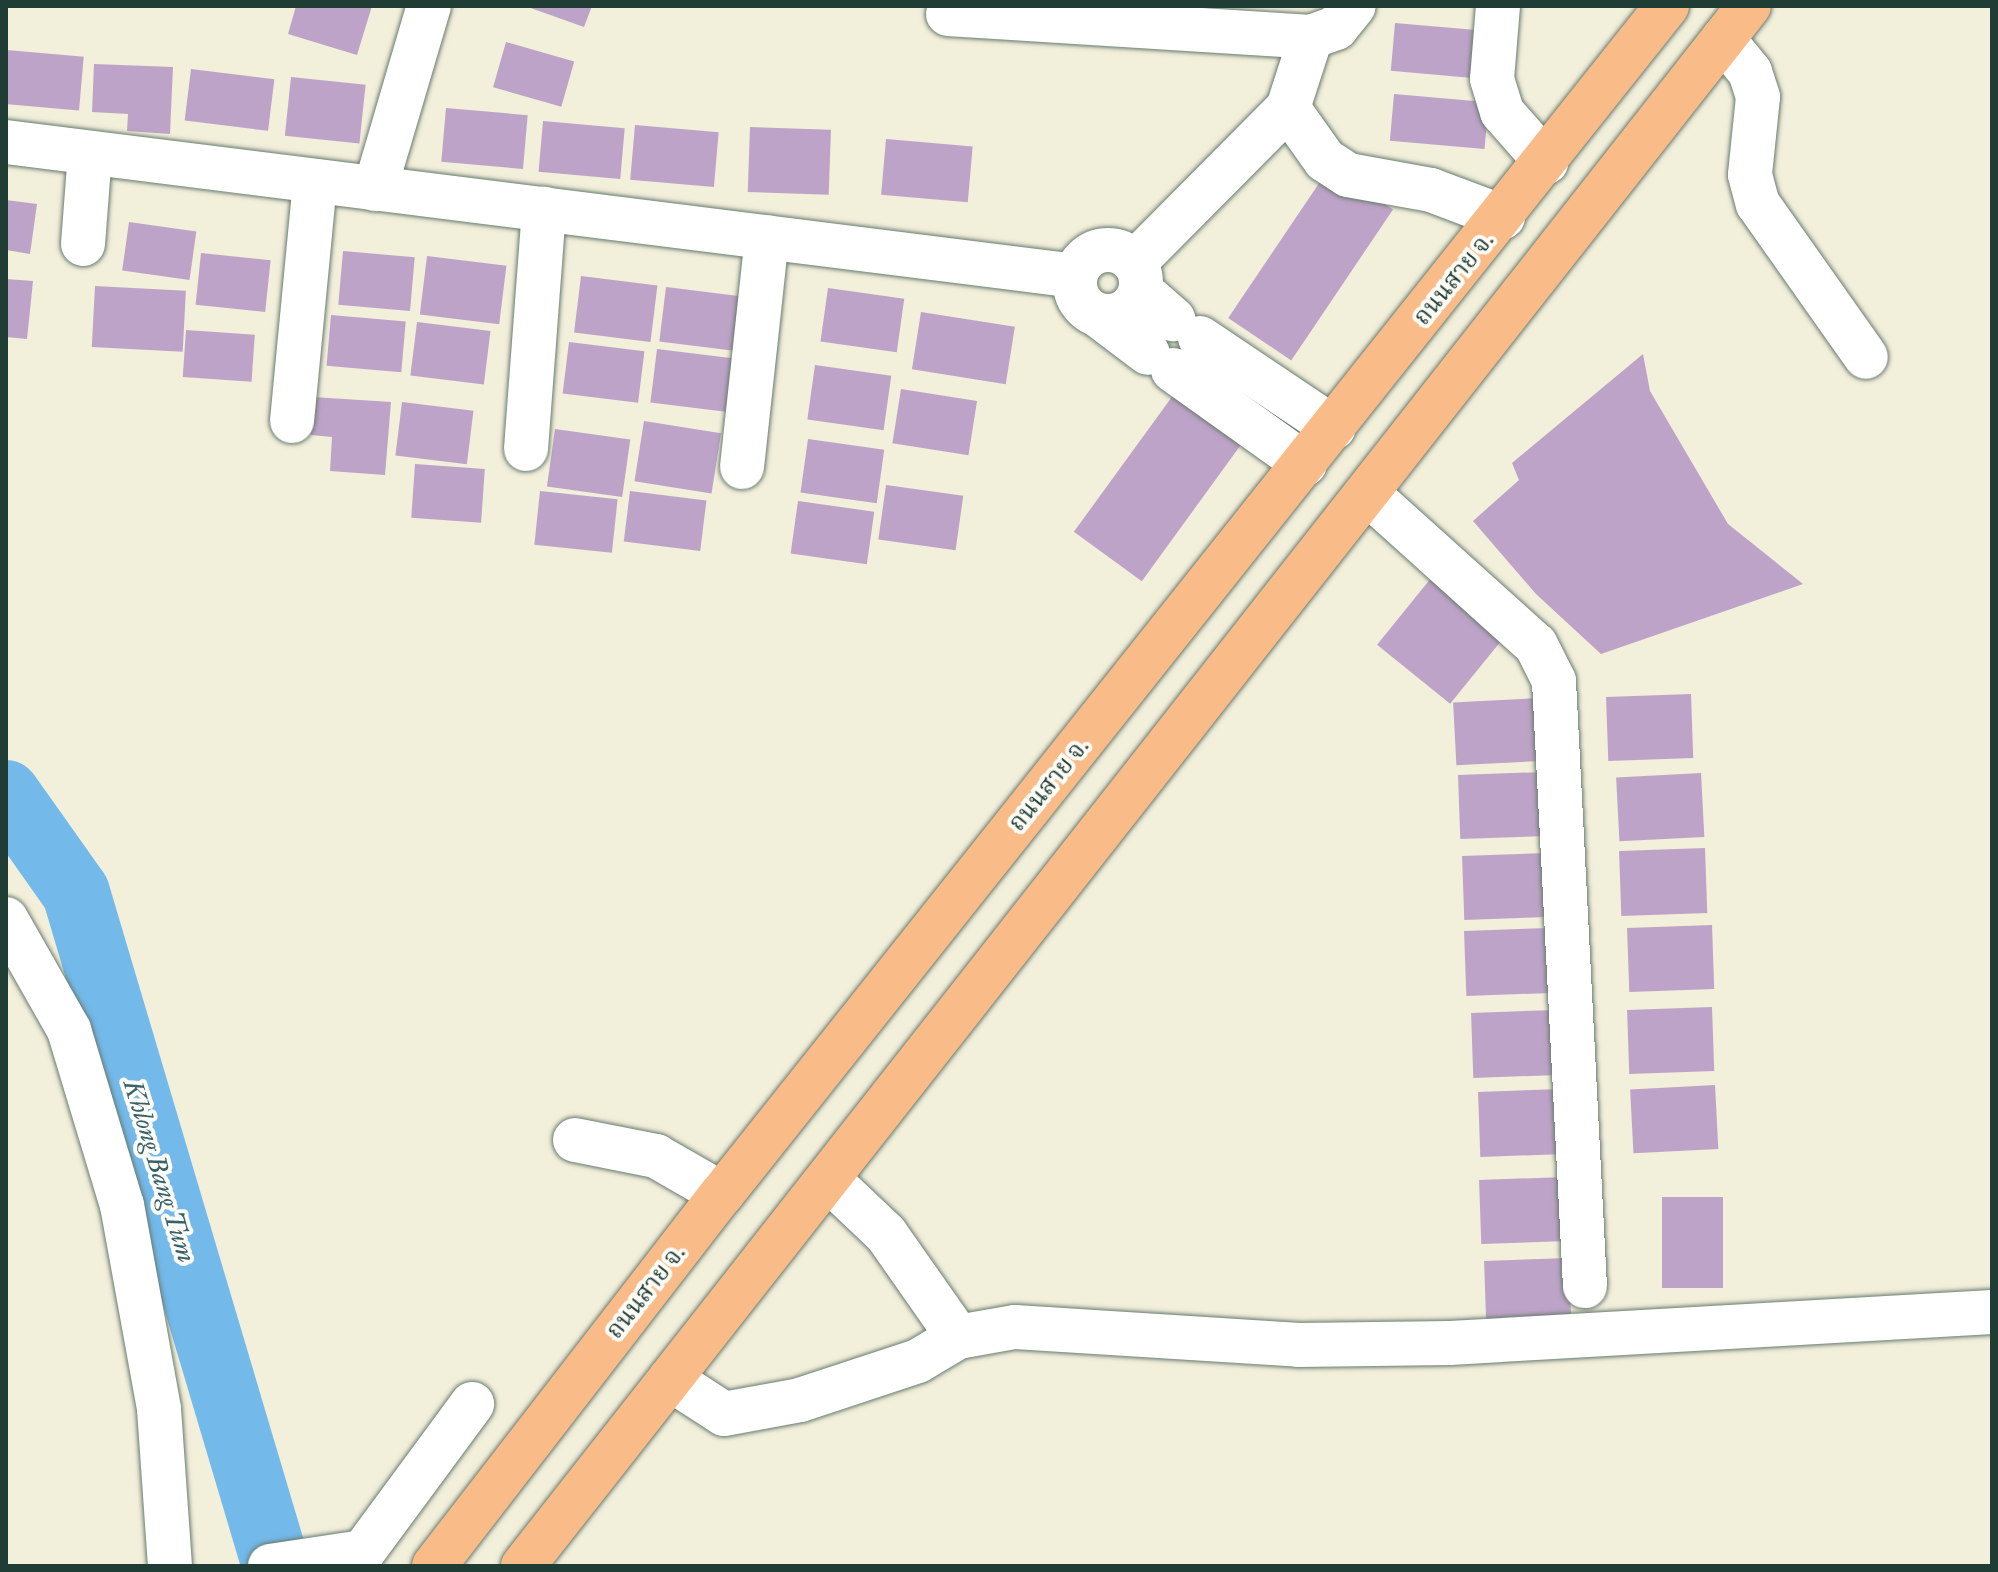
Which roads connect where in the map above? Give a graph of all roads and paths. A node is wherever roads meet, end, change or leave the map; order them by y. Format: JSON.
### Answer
{"nodes":[{"id":1,"x":429,"y":6,"type":"edge"},
{"id":2,"x":1354,"y":6,"type":"edge"},
{"id":3,"x":1498,"y":6,"type":"edge"},
{"id":4,"x":1667,"y":6,"type":"edge"},
{"id":5,"x":948,"y":14,"type":"dead end"},
{"id":6,"x":1736,"y":23,"type":"edge"},
{"id":7,"x":1311,"y":37,"type":"junction"},
{"id":8,"x":1288,"y":108,"type":"junction"},
{"id":9,"x":6,"y":142,"type":"edge"},
{"id":10,"x":90,"y":153,"type":"junction"},
{"id":11,"x":1546,"y":162,"type":"junction"},
{"id":12,"x":315,"y":181,"type":"junction"},
{"id":13,"x":375,"y":189,"type":"junction"},
{"id":14,"x":544,"y":209,"type":"junction"},
{"id":15,"x":1503,"y":217,"type":"junction"},
{"id":16,"x":767,"y":237,"type":"junction"},
{"id":17,"x":83,"y":244,"type":"dead end"},
{"id":18,"x":1075,"y":276,"type":"junction"},
{"id":19,"x":1138,"y":276,"type":"junction"},
{"id":20,"x":1099,"y":316,"type":"junction"},
{"id":21,"x":1173,"y":345,"type":"junction"},
{"id":22,"x":1866,"y":357,"type":"dead end"},
{"id":23,"x":292,"y":421,"type":"dead end"},
{"id":24,"x":1334,"y":428,"type":"junction"},
{"id":25,"x":526,"y":449,"type":"dead end"},
{"id":26,"x":1305,"y":464,"type":"junction"},
{"id":27,"x":742,"y":467,"type":"dead end"},
{"id":28,"x":1367,"y":493,"type":"junction"},
{"id":29,"x":6,"y":919,"type":"edge"},
{"id":30,"x":575,"y":1140,"type":"dead end"},
{"id":31,"x":828,"y":1179,"type":"junction"},
{"id":32,"x":722,"y":1194,"type":"junction"},
{"id":33,"x":1585,"y":1286,"type":"dead end"},
{"id":34,"x":1992,"y":1312,"type":"edge"},
{"id":35,"x":958,"y":1337,"type":"junction"},
{"id":36,"x":670,"y":1379,"type":"junction"},
{"id":37,"x":472,"y":1404,"type":"dead end"},
{"id":38,"x":170,"y":1566,"type":"edge"},
{"id":39,"x":270,"y":1566,"type":"edge"},
{"id":40,"x":434,"y":1566,"type":"edge"},
{"id":41,"x":523,"y":1566,"type":"edge"}],
"edges":[{"from":1,"to":13,"type":"street"},
{"from":2,"to":7,"type":"street"},
{"from":3,"to":11,"type":"street"},
{"from":4,"to":11,"type":"main road","name":"ถนนสาย จ."},
{"from":5,"to":7,"type":"street"},
{"from":6,"to":22,"type":"street"},
{"from":6,"to":28,"type":"main road"},
{"from":7,"to":8,"type":"street"},
{"from":8,"to":15,"type":"street"},
{"from":8,"to":19,"type":"street"},
{"from":9,"to":10,"type":"street"},
{"from":10,"to":12,"type":"street"},
{"from":10,"to":17,"type":"street"},
{"from":11,"to":15,"type":"main road","name":"ถนนสาย จ."},
{"from":12,"to":13,"type":"street"},
{"from":12,"to":23,"type":"street"},
{"from":13,"to":14,"type":"street"},
{"from":14,"to":16,"type":"street"},
{"from":14,"to":25,"type":"street"},
{"from":15,"to":24,"type":"main road","name":"ถนนสาย จ."},
{"from":16,"to":18,"type":"street"},
{"from":16,"to":27,"type":"street"},
{"from":18,"to":19,"type":"street"},
{"from":18,"to":20,"type":"street"},
{"from":19,"to":20,"type":"street"},
{"from":19,"to":21,"type":"street"},
{"from":20,"to":21,"type":"street"},
{"from":21,"to":24,"type":"street"},
{"from":21,"to":26,"type":"street"},
{"from":24,"to":26,"type":"main road","name":"ถนนสาย จ."},
{"from":26,"to":32,"type":"main road","name":"ถนนสาย จ."},
{"from":28,"to":31,"type":"main road"},
{"from":28,"to":33,"type":"street"},
{"from":29,"to":38,"type":"street"},
{"from":30,"to":32,"type":"street"},
{"from":31,"to":35,"type":"street"},
{"from":31,"to":36,"type":"main road"},
{"from":32,"to":40,"type":"main road","name":"ถนนสาย จ."},
{"from":34,"to":35,"type":"street"},
{"from":35,"to":36,"type":"street"},
{"from":36,"to":41,"type":"main road"},
{"from":37,"to":39,"type":"street"}]}
